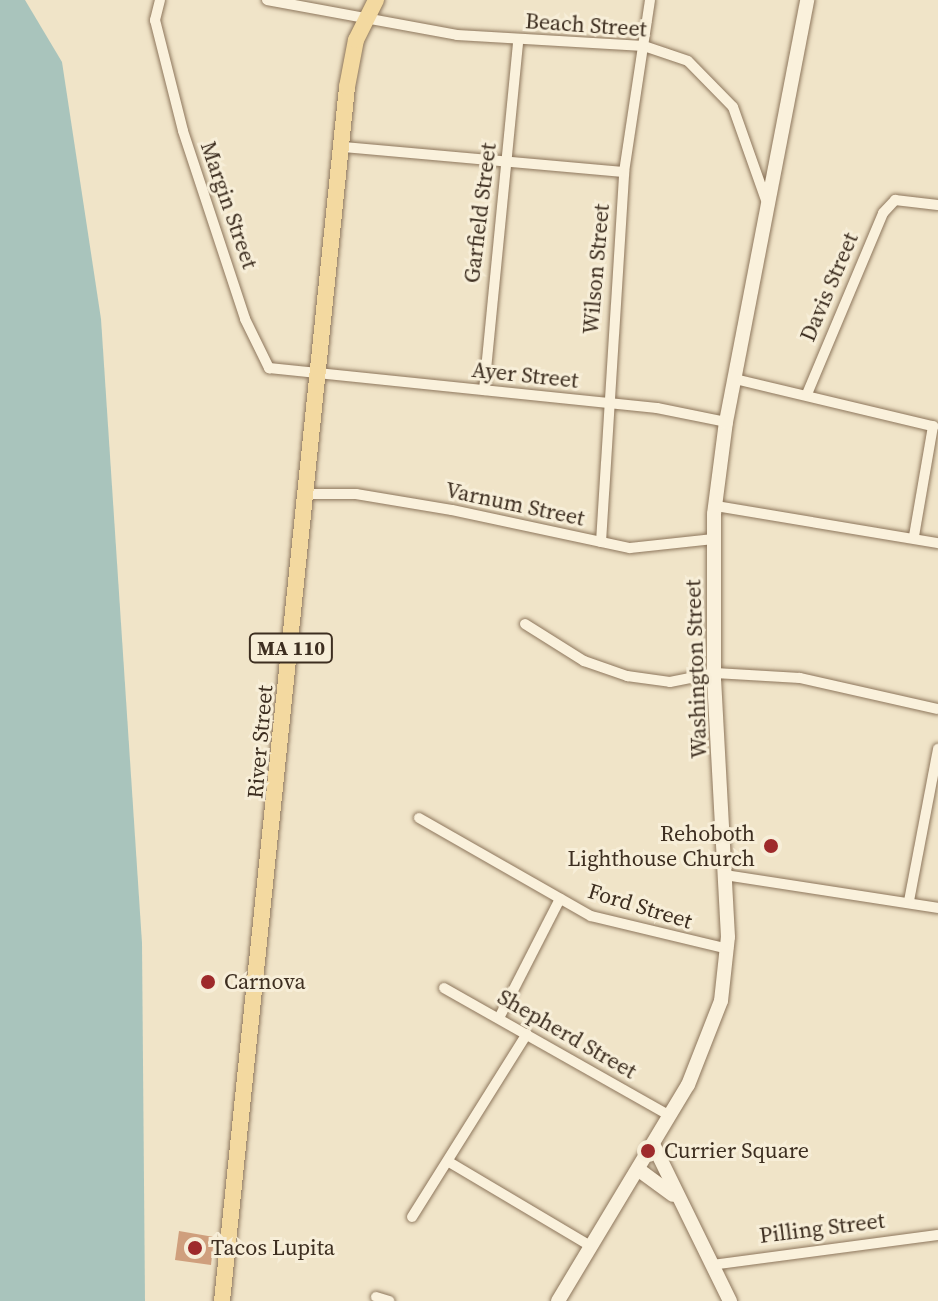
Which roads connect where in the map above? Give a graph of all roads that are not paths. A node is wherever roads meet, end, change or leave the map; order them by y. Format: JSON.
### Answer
{"nodes":[{"id":1,"x":160,"y":0,"type":"edge"},
{"id":2,"x":267,"y":0,"type":"edge"},
{"id":3,"x":376,"y":0,"type":"edge"},
{"id":4,"x":650,"y":0,"type":"edge"},
{"id":5,"x":807,"y":0,"type":"edge"},
{"id":6,"x":366,"y":21,"type":"junction"},
{"id":7,"x":518,"y":41,"type":"junction"},
{"id":8,"x":644,"y":46,"type":"junction"},
{"id":9,"x":343,"y":147,"type":"junction"},
{"id":10,"x":507,"y":163,"type":"junction"},
{"id":11,"x":624,"y":172,"type":"junction"},
{"id":12,"x":767,"y":203,"type":"junction"},
{"id":13,"x":938,"y":205,"type":"edge"},
{"id":14,"x":320,"y":370,"type":"junction"},
{"id":15,"x":735,"y":379,"type":"junction"},
{"id":16,"x":484,"y":390,"type":"junction"},
{"id":17,"x":807,"y":394,"type":"junction"},
{"id":18,"x":605,"y":404,"type":"junction"},
{"id":19,"x":726,"y":422,"type":"junction"},
{"id":20,"x":307,"y":494,"type":"junction"},
{"id":21,"x":716,"y":506,"type":"junction"},
{"id":22,"x":914,"y":536,"type":"junction"},
{"id":23,"x":714,"y":539,"type":"junction"},
{"id":24,"x":601,"y":542,"type":"junction"},
{"id":25,"x":938,"y":543,"type":"edge"},
{"id":26,"x":525,"y":624,"type":"dead end"},
{"id":27,"x":715,"y":673,"type":"junction"},
{"id":28,"x":938,"y":709,"type":"edge"},
{"id":29,"x":938,"y":749,"type":"edge"},
{"id":30,"x":419,"y":818,"type":"dead end"},
{"id":31,"x":725,"y":875,"type":"junction"},
{"id":32,"x":560,"y":899,"type":"junction"},
{"id":33,"x":909,"y":901,"type":"junction"},
{"id":34,"x":938,"y":908,"type":"edge"},
{"id":35,"x":728,"y":949,"type":"junction"},
{"id":36,"x":444,"y":988,"type":"dead end"},
{"id":37,"x":499,"y":1018,"type":"junction"},
{"id":38,"x":527,"y":1034,"type":"junction"},
{"id":39,"x":670,"y":1116,"type":"junction"},
{"id":40,"x":654,"y":1146,"type":"junction"},
{"id":41,"x":449,"y":1162,"type":"junction"},
{"id":42,"x":639,"y":1170,"type":"junction"},
{"id":43,"x":673,"y":1195,"type":"junction"},
{"id":44,"x":412,"y":1217,"type":"dead end"},
{"id":45,"x":938,"y":1235,"type":"edge"},
{"id":46,"x":592,"y":1247,"type":"junction"},
{"id":47,"x":712,"y":1265,"type":"junction"},
{"id":48,"x":376,"y":1297,"type":"dead end"},
{"id":49,"x":222,"y":1301,"type":"edge"},
{"id":50,"x":389,"y":1301,"type":"edge"},
{"id":51,"x":558,"y":1301,"type":"edge"},
{"id":52,"x":730,"y":1301,"type":"edge"}],
"edges":[{"from":1,"to":14,"type":"street","name":"Margin Street"},
{"from":2,"to":6,"type":"street","name":"Beach Street"},
{"from":3,"to":6,"type":"main road","name":"River Street","number":"MA 110"},
{"from":4,"to":8,"type":"street","name":"Wilson Street"},
{"from":5,"to":12,"type":"street","name":"Washington Street"},
{"from":6,"to":7,"type":"street","name":"Beach Street"},
{"from":6,"to":9,"type":"main road","name":"River Street","number":"MA 110"},
{"from":7,"to":8,"type":"street","name":"Beach Street"},
{"from":7,"to":10,"type":"street","name":"Garfield Street"},
{"from":8,"to":11,"type":"street","name":"Wilson Street"},
{"from":8,"to":12,"type":"street","name":"Beach Street"},
{"from":9,"to":10,"type":"street"},
{"from":9,"to":14,"type":"main road","name":"River Street","number":"MA 110"},
{"from":10,"to":11,"type":"street"},
{"from":10,"to":16,"type":"street","name":"Garfield Street"},
{"from":11,"to":18,"type":"street","name":"Wilson Street"},
{"from":12,"to":15,"type":"street","name":"Washington Street"},
{"from":13,"to":17,"type":"street","name":"Davis Street"},
{"from":14,"to":16,"type":"street","name":"Ayer Street"},
{"from":14,"to":20,"type":"main road","name":"River Street","number":"MA 110"},
{"from":15,"to":17,"type":"street"},
{"from":15,"to":19,"type":"street","name":"Washington Street"},
{"from":16,"to":18,"type":"street","name":"Ayer Street"},
{"from":17,"to":22,"type":"street"},
{"from":18,"to":19,"type":"street","name":"Ayer Street"},
{"from":18,"to":24,"type":"street","name":"Wilson Street"},
{"from":19,"to":21,"type":"street","name":"Washington Street"},
{"from":20,"to":24,"type":"street","name":"Varnum Street"},
{"from":20,"to":49,"type":"main road","name":"River Street","number":"MA 110"},
{"from":21,"to":22,"type":"street"},
{"from":21,"to":23,"type":"street","name":"Washington Street"},
{"from":22,"to":25,"type":"street"},
{"from":23,"to":24,"type":"street","name":"Varnum Street"},
{"from":23,"to":27,"type":"street","name":"Washington Street"},
{"from":26,"to":27,"type":"street"},
{"from":27,"to":28,"type":"street"},
{"from":27,"to":31,"type":"street","name":"Washington Street"},
{"from":29,"to":33,"type":"street"},
{"from":30,"to":32,"type":"street","name":"Ford Street"},
{"from":31,"to":33,"type":"street"},
{"from":31,"to":35,"type":"street","name":"Washington Street"},
{"from":32,"to":35,"type":"street","name":"Ford Street"},
{"from":32,"to":37,"type":"street"},
{"from":33,"to":34,"type":"street"},
{"from":35,"to":39,"type":"street","name":"Washington Street"},
{"from":36,"to":37,"type":"street","name":"Shepherd Street"},
{"from":37,"to":38,"type":"street","name":"Shepherd Street"},
{"from":38,"to":39,"type":"street","name":"Shepherd Street"},
{"from":38,"to":41,"type":"street"},
{"from":39,"to":40,"type":"street","name":"Washington Street"},
{"from":40,"to":42,"type":"street","name":"Washington Street"},
{"from":40,"to":43,"type":"street"},
{"from":41,"to":44,"type":"street"},
{"from":41,"to":46,"type":"street"},
{"from":42,"to":43,"type":"street"},
{"from":42,"to":46,"type":"street","name":"Washington Street"},
{"from":43,"to":47,"type":"street"},
{"from":45,"to":47,"type":"street","name":"Pilling Street"},
{"from":46,"to":51,"type":"street","name":"Washington Street"},
{"from":47,"to":52,"type":"street"},
{"from":48,"to":50,"type":"street"}]}
